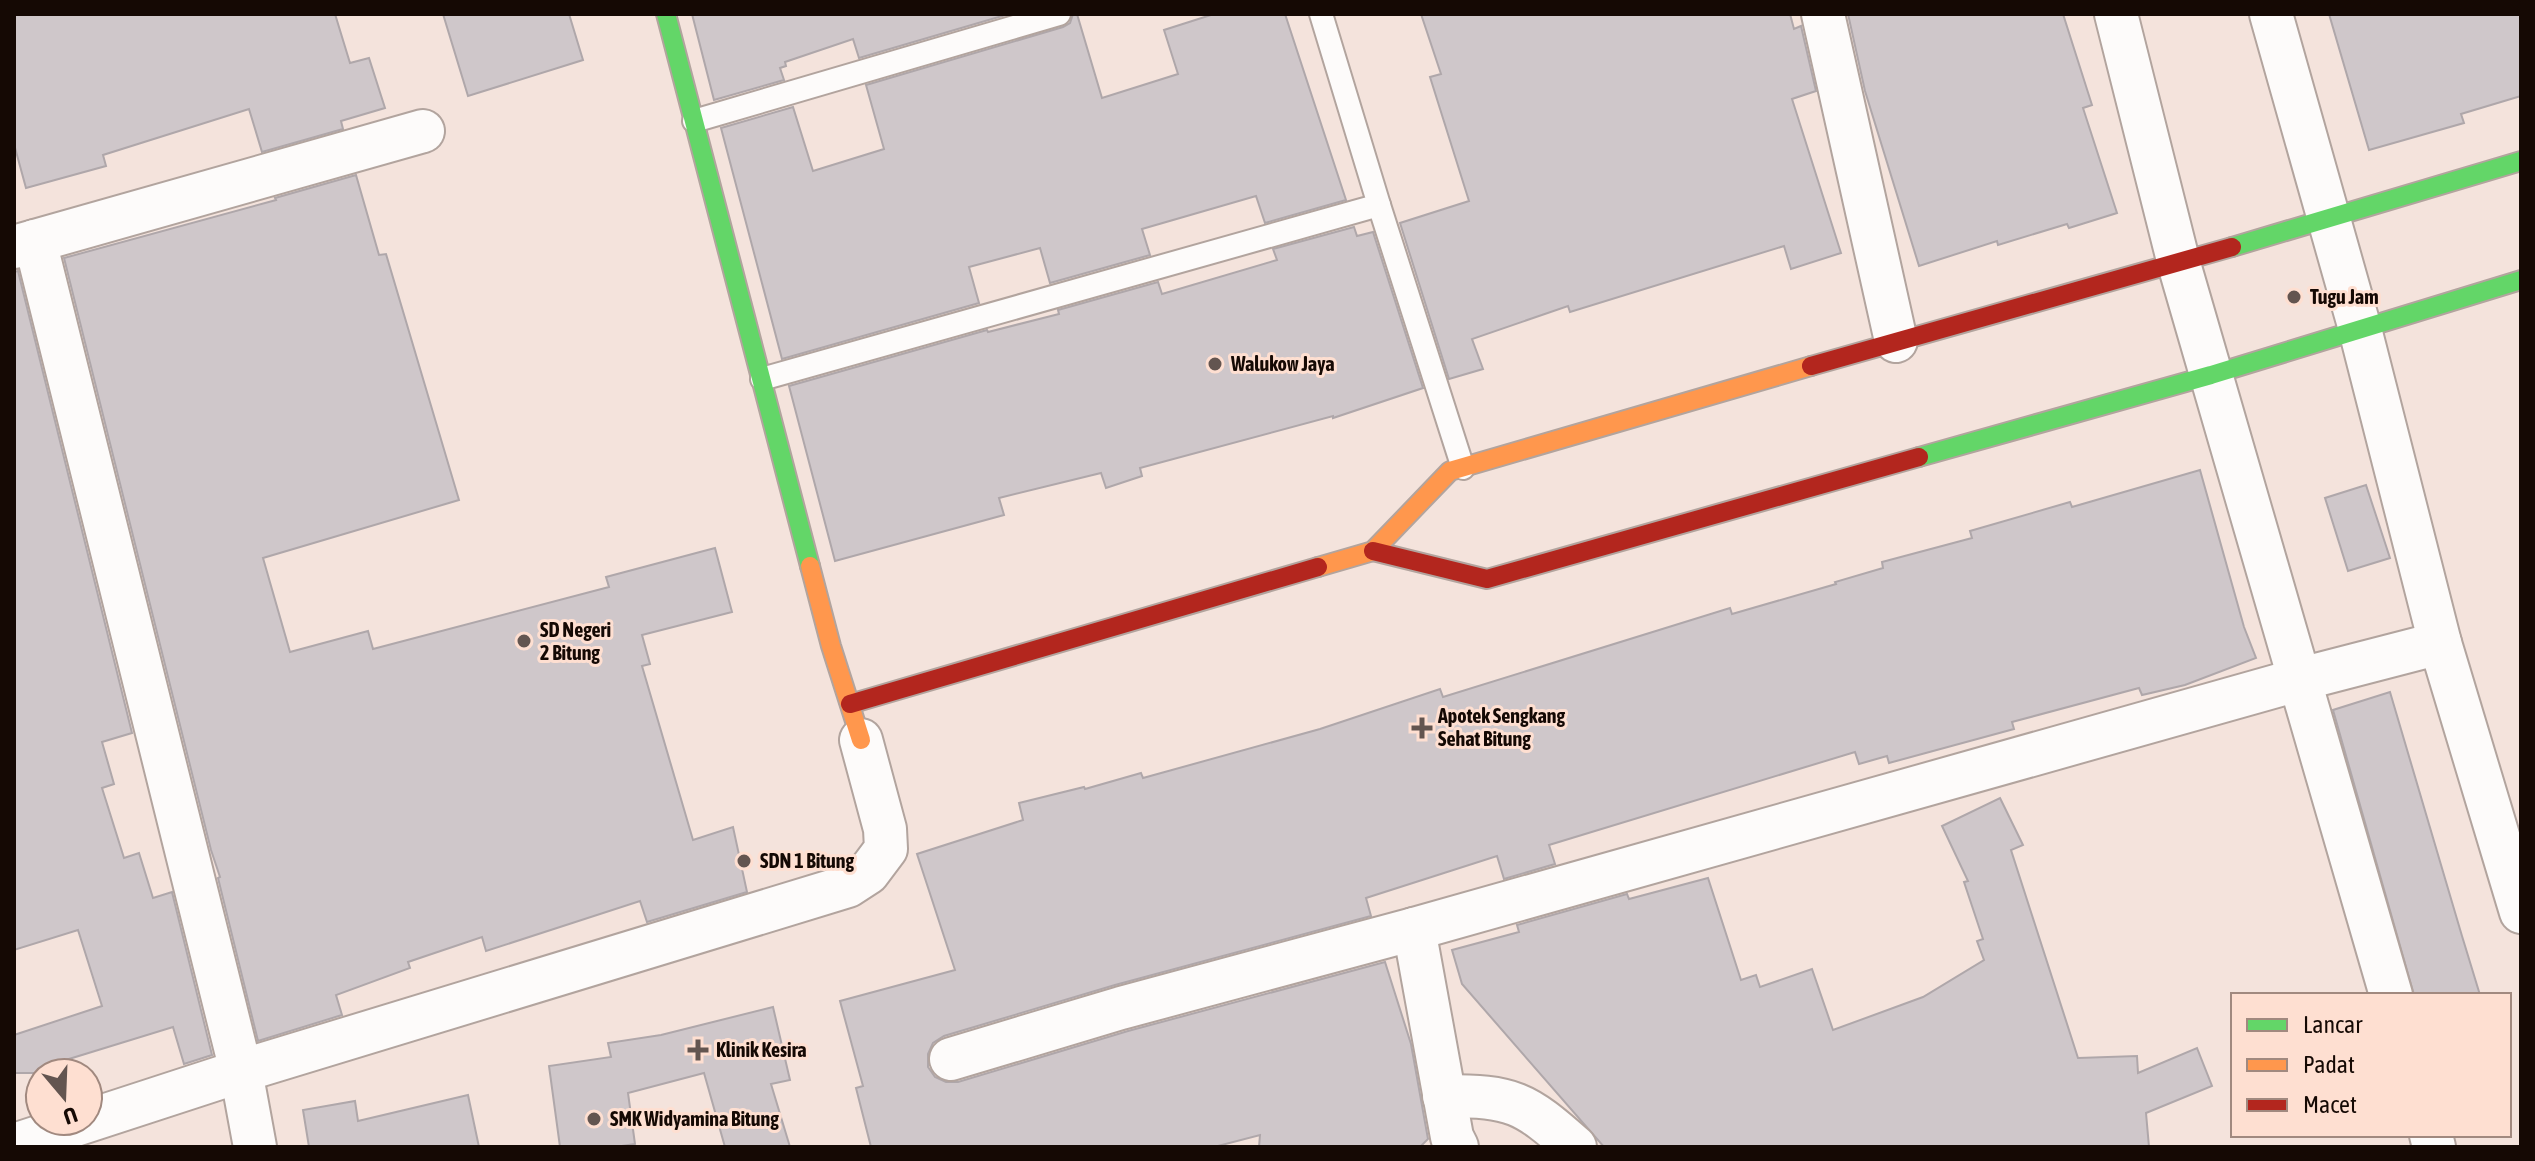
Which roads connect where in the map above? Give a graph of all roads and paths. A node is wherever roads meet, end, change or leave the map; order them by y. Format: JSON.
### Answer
{"nodes":[{"id":1,"x":666,"y":14,"type":"edge"},
{"id":2,"x":1059,"y":14,"type":"edge"},
{"id":3,"x":1321,"y":14,"type":"edge"},
{"id":4,"x":1823,"y":14,"type":"edge"},
{"id":5,"x":2116,"y":14,"type":"edge"},
{"id":6,"x":2271,"y":14,"type":"edge"},
{"id":7,"x":694,"y":121,"type":"junction"},
{"id":8,"x":423,"y":131,"type":"dead end"},
{"id":9,"x":2521,"y":161,"type":"edge"},
{"id":10,"x":1379,"y":205,"type":"junction"},
{"id":11,"x":2328,"y":217,"type":"junction"},
{"id":12,"x":24,"y":244,"type":"edge"},
{"id":13,"x":2179,"y":264,"type":"junction"},
{"id":14,"x":2521,"y":280,"type":"edge"},
{"id":15,"x":2360,"y":329,"type":"junction"},
{"id":16,"x":1896,"y":341,"type":"junction"},
{"id":17,"x":2211,"y":375,"type":"junction"},
{"id":18,"x":762,"y":379,"type":"junction"},
{"id":19,"x":1463,"y":468,"type":"junction"},
{"id":20,"x":1373,"y":551,"type":"junction"},
{"id":21,"x":2440,"y":643,"type":"junction"},
{"id":22,"x":2301,"y":679,"type":"junction"},
{"id":23,"x":855,"y":722,"type":"junction"},
{"id":24,"x":2521,"y":912,"type":"edge"},
{"id":25,"x":1414,"y":929,"type":"junction"},
{"id":26,"x":2390,"y":993,"type":"edge"},
{"id":27,"x":951,"y":1059,"type":"dead end"},
{"id":28,"x":241,"y":1071,"type":"junction"},
{"id":29,"x":1444,"y":1096,"type":"junction"},
{"id":30,"x":1449,"y":1144,"type":"edge"},
{"id":31,"x":14,"y":1145,"type":"edge"},
{"id":32,"x":255,"y":1147,"type":"edge"},
{"id":33,"x":1575,"y":1147,"type":"edge"}],
"edges":[{"from":1,"to":7,"type":"street"},
{"from":2,"to":7,"type":"lane"},
{"from":3,"to":10,"type":"lane"},
{"from":4,"to":16,"type":"street"},
{"from":5,"to":13,"type":"street"},
{"from":6,"to":11,"type":"street"},
{"from":7,"to":18,"type":"street"},
{"from":8,"to":12,"type":"street"},
{"from":9,"to":11,"type":"street"},
{"from":10,"to":18,"type":"lane"},
{"from":10,"to":19,"type":"lane"},
{"from":11,"to":13,"type":"street"},
{"from":11,"to":15,"type":"street"},
{"from":12,"to":28,"type":"street"},
{"from":13,"to":16,"type":"street"},
{"from":13,"to":17,"type":"street"},
{"from":14,"to":15,"type":"street"},
{"from":15,"to":17,"type":"street"},
{"from":15,"to":21,"type":"street"},
{"from":16,"to":19,"type":"street"},
{"from":17,"to":20,"type":"street"},
{"from":17,"to":22,"type":"street"},
{"from":18,"to":23,"type":"street"},
{"from":19,"to":20,"type":"street"},
{"from":20,"to":23,"type":"street"},
{"from":21,"to":22,"type":"street"},
{"from":21,"to":24,"type":"street"},
{"from":22,"to":25,"type":"street"},
{"from":22,"to":26,"type":"street"},
{"from":23,"to":28,"type":"street"},
{"from":25,"to":27,"type":"street"},
{"from":25,"to":29,"type":"street"},
{"from":28,"to":31,"type":"street"},
{"from":28,"to":32,"type":"street"},
{"from":29,"to":30,"type":"street"},
{"from":29,"to":33,"type":"street"}]}
